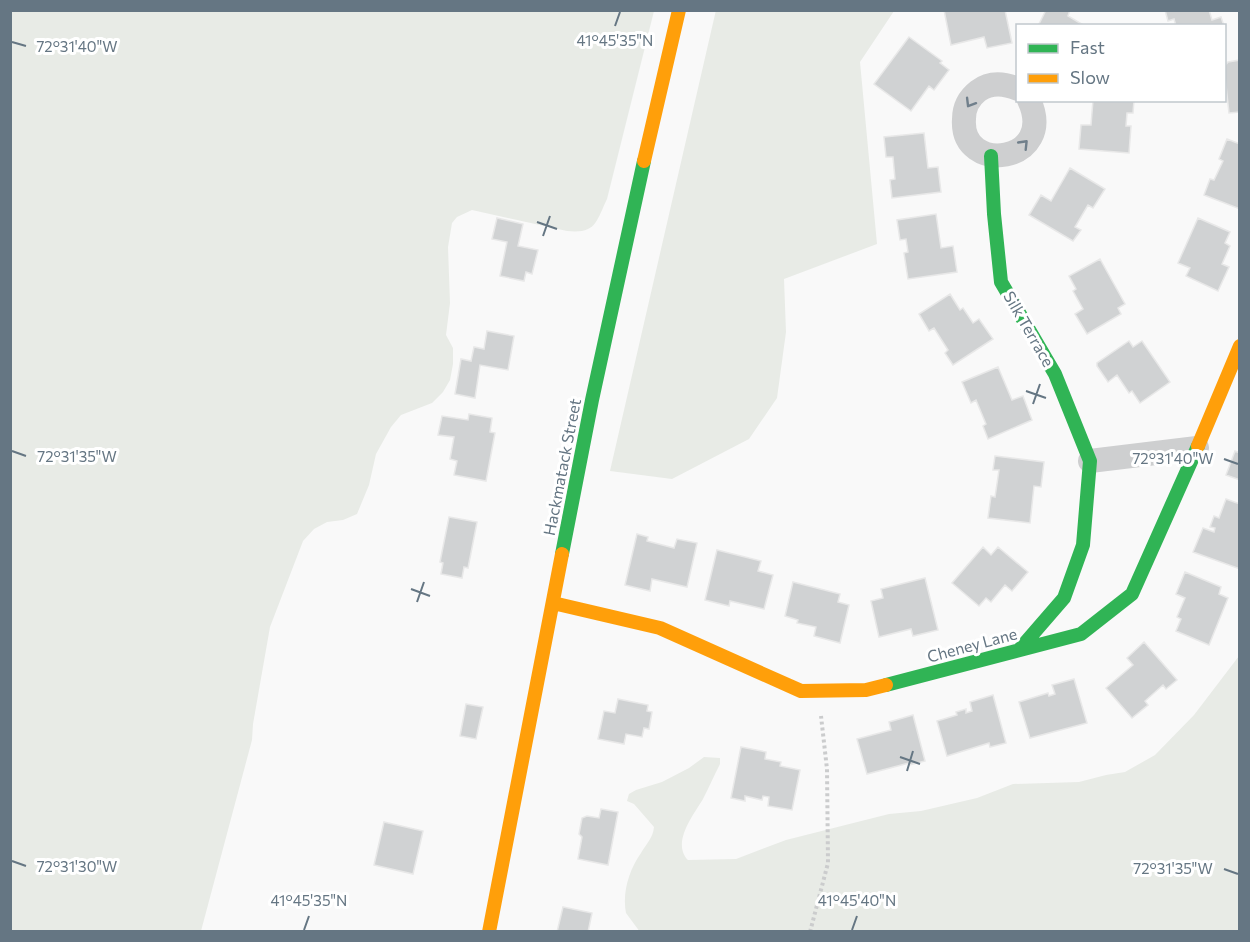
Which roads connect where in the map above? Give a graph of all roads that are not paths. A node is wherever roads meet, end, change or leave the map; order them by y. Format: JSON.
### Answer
{"nodes":[{"id":1,"x":679,"y":10,"type":"edge"},
{"id":2,"x":1016,"y":88,"type":"edge"},
{"id":3,"x":1030,"y":102,"type":"edge"},
{"id":4,"x":991,"y":156,"type":"junction"},
{"id":5,"x":1239,"y":346,"type":"edge"},
{"id":6,"x":1197,"y":448,"type":"junction"},
{"id":7,"x":1090,"y":461,"type":"junction"},
{"id":8,"x":553,"y":603,"type":"junction"},
{"id":9,"x":1019,"y":650,"type":"junction"},
{"id":10,"x":489,"y":932,"type":"edge"}],
"edges":[{"from":1,"to":8,"type":"street","name":"Hackmatack Street"},
{"from":2,"to":4,"type":"street","one_way":true},
{"from":4,"to":3,"type":"street","one_way":true},
{"from":4,"to":7,"type":"street","name":"Silk Terrace"},
{"from":5,"to":6,"type":"street","name":"Cheney Lane"},
{"from":6,"to":7,"type":"street"},
{"from":6,"to":9,"type":"street","name":"Cheney Lane"},
{"from":7,"to":9,"type":"street","name":"Silk Terrace"},
{"from":8,"to":9,"type":"street","name":"Cheney Lane"},
{"from":8,"to":10,"type":"street","name":"Hackmatack Street"}]}
